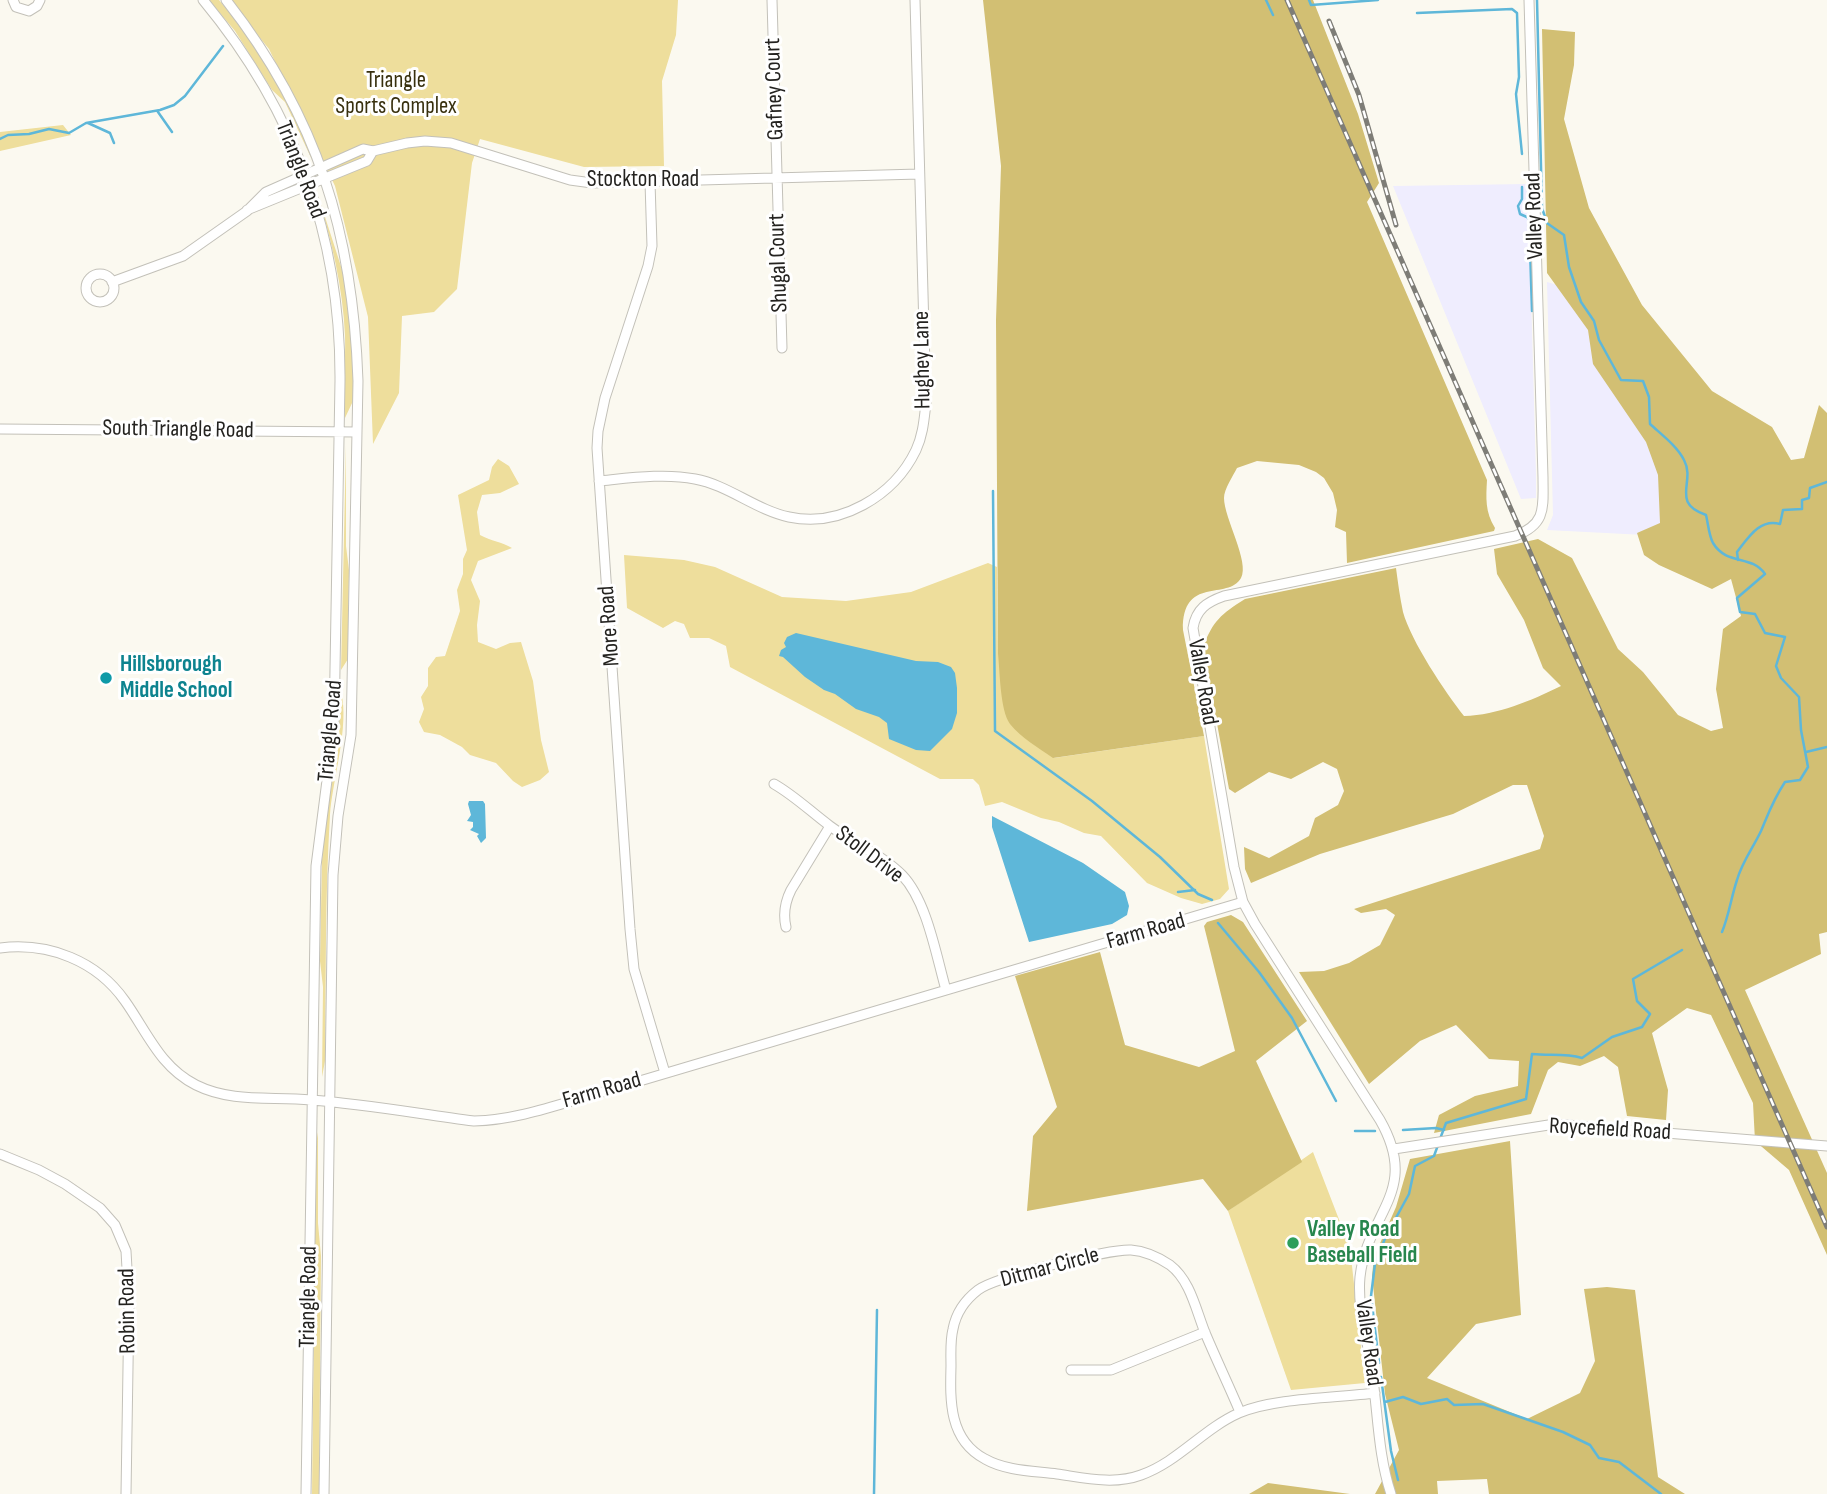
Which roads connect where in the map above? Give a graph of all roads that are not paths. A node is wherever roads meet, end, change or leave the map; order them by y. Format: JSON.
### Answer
{"nodes":[{"id":1,"x":13,"y":0,"type":"edge"},
{"id":2,"x":40,"y":0,"type":"edge"},
{"id":3,"x":203,"y":0,"type":"edge"},
{"id":4,"x":226,"y":0,"type":"edge"},
{"id":5,"x":772,"y":0,"type":"edge"},
{"id":6,"x":915,"y":0,"type":"edge"},
{"id":7,"x":1530,"y":0,"type":"edge"},
{"id":8,"x":373,"y":151,"type":"junction"},
{"id":9,"x":321,"y":167,"type":"junction"},
{"id":10,"x":305,"y":173,"type":"junction"},
{"id":11,"x":919,"y":174,"type":"junction"},
{"id":12,"x":777,"y":178,"type":"junction"},
{"id":13,"x":326,"y":179,"type":"junction"},
{"id":14,"x":650,"y":182,"type":"junction"},
{"id":15,"x":310,"y":186,"type":"junction"},
{"id":16,"x":247,"y":211,"type":"junction"},
{"id":17,"x":112,"y":282,"type":"dead end"},
{"id":18,"x":782,"y":348,"type":"dead end"},
{"id":19,"x":0,"y":429,"type":"edge"},
{"id":20,"x":340,"y":432,"type":"junction"},
{"id":21,"x":357,"y":432,"type":"junction"},
{"id":22,"x":599,"y":481,"type":"junction"},
{"id":23,"x":774,"y":784,"type":"dead end"},
{"id":24,"x":830,"y":826,"type":"junction"},
{"id":25,"x":1244,"y":902,"type":"junction"},
{"id":26,"x":786,"y":927,"type":"dead end"},
{"id":27,"x":0,"y":948,"type":"edge"},
{"id":28,"x":946,"y":990,"type":"junction"},
{"id":29,"x":665,"y":1073,"type":"junction"},
{"id":30,"x":312,"y":1100,"type":"junction"},
{"id":31,"x":329,"y":1102,"type":"junction"},
{"id":32,"x":1827,"y":1146,"type":"edge"},
{"id":33,"x":1394,"y":1149,"type":"junction"},
{"id":34,"x":0,"y":1154,"type":"edge"},
{"id":35,"x":1205,"y":1332,"type":"junction"},
{"id":36,"x":1071,"y":1370,"type":"dead end"},
{"id":37,"x":1375,"y":1393,"type":"junction"},
{"id":38,"x":1240,"y":1412,"type":"junction"},
{"id":39,"x":126,"y":1494,"type":"edge"},
{"id":40,"x":306,"y":1494,"type":"edge"},
{"id":41,"x":324,"y":1494,"type":"edge"},
{"id":42,"x":1391,"y":1494,"type":"edge"}],
"edges":[{"from":1,"to":2,"type":"street"},
{"from":3,"to":10,"type":"street","name":"Triangle Road"},
{"from":4,"to":9,"type":"street","name":"Triangle Road"},
{"from":5,"to":12,"type":"street","name":"Gafney Court"},
{"from":6,"to":11,"type":"street","name":"Hughey Lane"},
{"from":7,"to":25,"type":"street","name":"Valley Road"},
{"from":8,"to":9,"type":"street","name":"Stockton Road"},
{"from":8,"to":13,"type":"street","name":"Stockton Road"},
{"from":8,"to":14,"type":"street","name":"Stockton Road"},
{"from":9,"to":10,"type":"street","name":"Stockton Road"},
{"from":9,"to":13,"type":"street","name":"Triangle Road"},
{"from":10,"to":15,"type":"street","name":"Triangle Road"},
{"from":10,"to":16,"type":"street","name":"Stockton Road"},
{"from":11,"to":12,"type":"street","name":"Stockton Road"},
{"from":11,"to":22,"type":"street","name":"Hughey Lane"},
{"from":12,"to":14,"type":"street","name":"Stockton Road"},
{"from":12,"to":18,"type":"street","name":"Shugal Court"},
{"from":13,"to":15,"type":"street","name":"Stockton Road"},
{"from":13,"to":21,"type":"street","name":"Triangle Road"},
{"from":14,"to":22,"type":"street","name":"More Road"},
{"from":15,"to":16,"type":"street","name":"Stockton Road"},
{"from":15,"to":20,"type":"street","name":"Triangle Road"},
{"from":16,"to":17,"type":"street","name":"Stockton Road"},
{"from":19,"to":20,"type":"street","name":"South Triangle Road"},
{"from":20,"to":21,"type":"street","name":"South Triangle Road"},
{"from":20,"to":30,"type":"street","name":"Triangle Road"},
{"from":21,"to":31,"type":"street","name":"Triangle Road"},
{"from":22,"to":29,"type":"street","name":"More Road"},
{"from":23,"to":24,"type":"street","name":"Stoll Drive"},
{"from":24,"to":26,"type":"street"},
{"from":24,"to":28,"type":"street","name":"Stoll Drive"},
{"from":25,"to":28,"type":"street","name":"Farm Road"},
{"from":25,"to":33,"type":"street","name":"Valley Road"},
{"from":27,"to":30,"type":"street","name":"Farm Road"},
{"from":28,"to":29,"type":"street","name":"Farm Road"},
{"from":29,"to":31,"type":"street","name":"Farm Road"},
{"from":30,"to":31,"type":"street","name":"Farm Road"},
{"from":30,"to":40,"type":"street","name":"Triangle Road"},
{"from":31,"to":41,"type":"street","name":"Triangle Road"},
{"from":32,"to":33,"type":"street","name":"Roycefield Road"},
{"from":33,"to":37,"type":"street","name":"Valley Road"},
{"from":34,"to":39,"type":"street","name":"Robin Road"},
{"from":35,"to":36,"type":"street"},
{"from":35,"to":38,"type":"street","name":"Ditmar Circle"},
{"from":35,"to":38,"type":"street","name":"Ditmar Circle"},
{"from":37,"to":38,"type":"street","name":"Ditmar Circle"},
{"from":37,"to":42,"type":"street","name":"Valley Road"}]}
